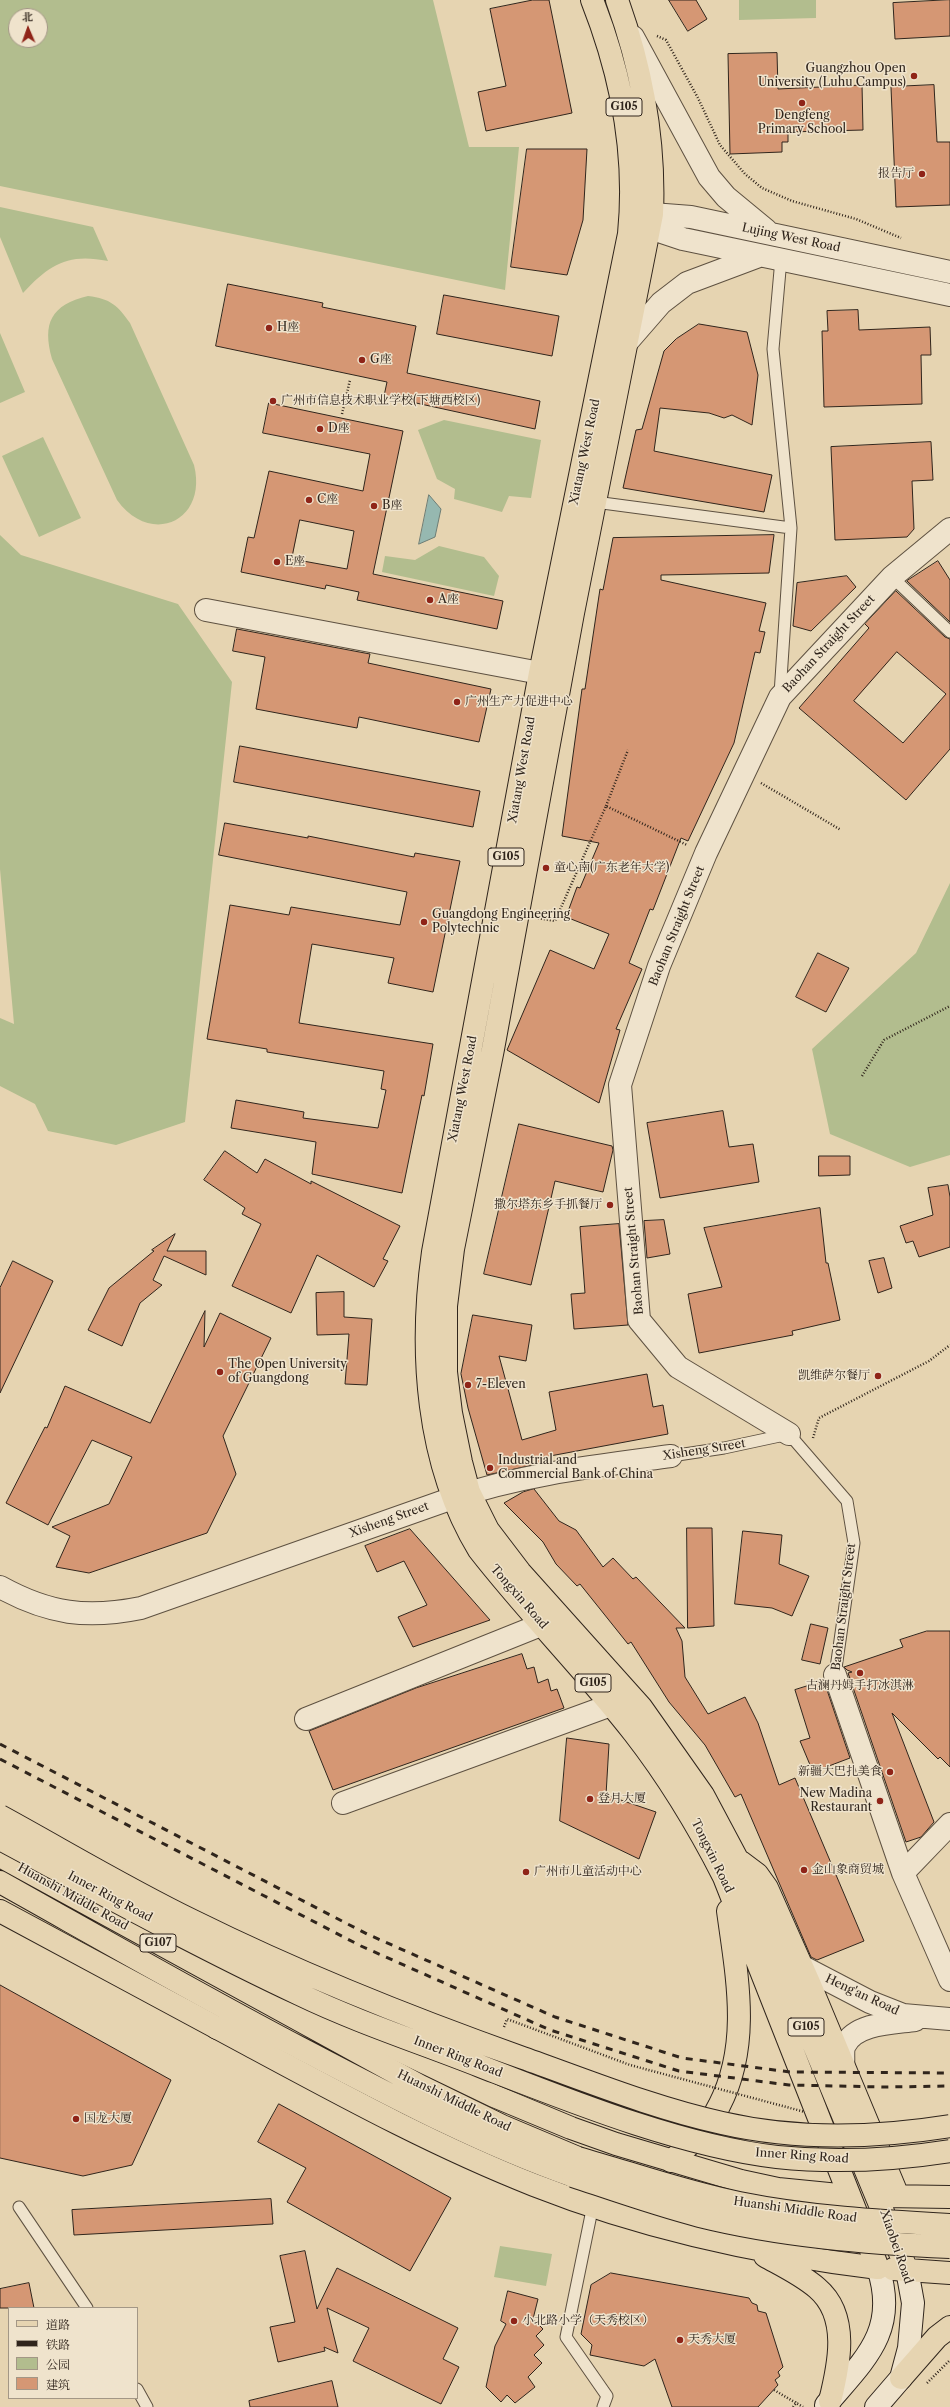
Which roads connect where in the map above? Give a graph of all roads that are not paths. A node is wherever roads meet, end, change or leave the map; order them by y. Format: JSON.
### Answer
{"nodes":[{"id":1,"x":592,"y":0,"type":"edge"},
{"id":2,"x":617,"y":0,"type":"edge"},
{"id":3,"x":625,"y":22,"type":"junction"},
{"id":4,"x":630,"y":218,"type":"junction"},
{"id":5,"x":651,"y":221,"type":"junction"},
{"id":6,"x":770,"y":234,"type":"junction"},
{"id":7,"x":759,"y":256,"type":"junction"},
{"id":8,"x":781,"y":260,"type":"junction"},
{"id":9,"x":950,"y":272,"type":"edge"},
{"id":10,"x":950,"y":294,"type":"edge"},
{"id":11,"x":628,"y":341,"type":"junction"},
{"id":12,"x":595,"y":502,"type":"junction"},
{"id":13,"x":791,"y":528,"type":"junction"},
{"id":14,"x":950,"y":529,"type":"edge"},
{"id":15,"x":892,"y":577,"type":"junction"},
{"id":16,"x":206,"y":610,"type":"dead end"},
{"id":17,"x":950,"y":632,"type":"edge"},
{"id":18,"x":540,"y":673,"type":"junction"},
{"id":19,"x":780,"y":697,"type":"junction"},
{"id":20,"x":789,"y":1434,"type":"junction"},
{"id":21,"x":671,"y":1456,"type":"joint"},
{"id":22,"x":461,"y":1495,"type":"junction"},
{"id":23,"x":0,"y":1587,"type":"edge"},
{"id":24,"x":542,"y":1624,"type":"junction"},
{"id":25,"x":835,"y":1675,"type":"joint"},
{"id":26,"x":612,"y":1704,"type":"junction"},
{"id":27,"x":306,"y":1718,"type":"dead end"},
{"id":28,"x":343,"y":1803,"type":"dead end"},
{"id":29,"x":0,"y":1816,"type":"edge"},
{"id":30,"x":950,"y":1824,"type":"edge"},
{"id":31,"x":0,"y":1828,"type":"edge"},
{"id":32,"x":0,"y":1838,"type":"edge"},
{"id":33,"x":0,"y":1856,"type":"edge"},
{"id":34,"x":736,"y":1857,"type":"junction"},
{"id":35,"x":67,"y":1864,"type":"junction"},
{"id":36,"x":903,"y":1873,"type":"junction"},
{"id":37,"x":724,"y":1876,"type":"junction"},
{"id":38,"x":0,"y":1882,"type":"edge"},
{"id":39,"x":84,"y":1903,"type":"junction"},
{"id":40,"x":0,"y":1911,"type":"edge"},
{"id":41,"x":801,"y":1966,"type":"junction"},
{"id":42,"x":950,"y":1980,"type":"edge"},
{"id":43,"x":233,"y":1984,"type":"junction"},
{"id":44,"x":320,"y":2012,"type":"junction"},
{"id":45,"x":943,"y":2018,"type":"edge"},
{"id":46,"x":217,"y":2028,"type":"junction"},
{"id":47,"x":300,"y":2048,"type":"junction"},
{"id":48,"x":843,"y":2066,"type":"junction"},
{"id":49,"x":950,"y":2126,"type":"edge"},
{"id":50,"x":950,"y":2151,"type":"edge"},
{"id":51,"x":671,"y":2161,"type":"junction"},
{"id":52,"x":576,"y":2167,"type":"junction"},
{"id":53,"x":702,"y":2171,"type":"junction"},
{"id":54,"x":849,"y":2196,"type":"junction"},
{"id":55,"x":888,"y":2196,"type":"junction"},
{"id":56,"x":950,"y":2197,"type":"edge"},
{"id":57,"x":593,"y":2205,"type":"junction"},
{"id":58,"x":19,"y":2207,"type":"dead end"},
{"id":59,"x":950,"y":2209,"type":"edge"},
{"id":60,"x":858,"y":2217,"type":"junction"},
{"id":61,"x":950,"y":2225,"type":"edge"},
{"id":62,"x":681,"y":2231,"type":"junction"},
{"id":63,"x":950,"y":2235,"type":"edge"},
{"id":64,"x":899,"y":2236,"type":"junction"},
{"id":65,"x":747,"y":2246,"type":"junction"},
{"id":66,"x":950,"y":2247,"type":"edge"},
{"id":67,"x":878,"y":2268,"type":"junction"},
{"id":68,"x":907,"y":2270,"type":"junction"},
{"id":69,"x":950,"y":2273,"type":"edge"},
{"id":70,"x":86,"y":2307,"type":"edge"},
{"id":71,"x":950,"y":2327,"type":"edge"},
{"id":72,"x":901,"y":2378,"type":"junction"},
{"id":73,"x":138,"y":2391,"type":"edge"},
{"id":74,"x":827,"y":2404,"type":"edge"},
{"id":75,"x":147,"y":2407,"type":"edge"},
{"id":76,"x":603,"y":2407,"type":"edge"},
{"id":77,"x":876,"y":2407,"type":"edge"}],
"edges":[{"from":1,"to":4,"type":"main road","name":"Xiatang West Road","number":"G105"},
{"from":2,"to":3,"type":"main road","name":"Xiatang West Road","number":"G105"},
{"from":3,"to":5,"type":"main road","name":"Xiatang West Road","number":"G105"},
{"from":3,"to":6,"type":"street"},
{"from":4,"to":5,"type":"street"},
{"from":4,"to":18,"type":"main road","name":"Xiatang West Road","number":"G105"},
{"from":5,"to":6,"type":"street","name":"Lujing West Road"},
{"from":5,"to":7,"type":"street","name":"Lujing West Road"},
{"from":5,"to":11,"type":"main road","name":"Xiatang West Road","number":"G105"},
{"from":6,"to":9,"type":"street","name":"Lujing West Road"},
{"from":7,"to":8,"type":"street","name":"Lujing West Road"},
{"from":7,"to":11,"type":"street"},
{"from":8,"to":10,"type":"street","name":"Lujing West Road"},
{"from":8,"to":13,"type":"lane"},
{"from":11,"to":12,"type":"main road","name":"Xiatang West Road","number":"G105"},
{"from":12,"to":13,"type":"lane"},
{"from":12,"to":22,"type":"main road","name":"Xiatang West Road","number":"G105"},
{"from":13,"to":19,"type":"lane"},
{"from":14,"to":15,"type":"street","name":"Baohan Straight Street"},
{"from":15,"to":17,"type":"lane"},
{"from":15,"to":19,"type":"street","name":"Baohan Straight Street"},
{"from":16,"to":18,"type":"street"},
{"from":18,"to":22,"type":"main road","name":"Xiatang West Road","number":"G105"},
{"from":19,"to":20,"type":"street","name":"Baohan Straight Street"},
{"from":20,"to":21,"type":"lane","name":"Xisheng Street"},
{"from":20,"to":25,"type":"lane","name":"Baohan Straight Street"},
{"from":21,"to":22,"type":"street","name":"Xisheng Street"},
{"from":22,"to":23,"type":"street","name":"Xisheng Street"},
{"from":22,"to":24,"type":"main road","name":"Tongxin Road","number":"G105"},
{"from":22,"to":34,"type":"main road","name":"Tongxin Road","number":"G105"},
{"from":24,"to":26,"type":"main road","name":"Tongxin Road","number":"G105"},
{"from":24,"to":27,"type":"street"},
{"from":25,"to":36,"type":"street","name":"Baohan Straight Street"},
{"from":26,"to":28,"type":"street"},
{"from":26,"to":37,"type":"main road","name":"Tongxin Road","number":"G105"},
{"from":29,"to":49,"type":"main road","name":"Inner Ring Road","bridge":true},
{"from":30,"to":36,"type":"street"},
{"from":31,"to":35,"type":"main road"},
{"from":32,"to":50,"type":"main road","name":"Inner Ring Road","bridge":true},
{"from":33,"to":39,"type":"main road","name":"Huanshi Middle Road"},
{"from":34,"to":41,"type":"main road"},
{"from":34,"to":55,"type":"main road","name":"Tongxin Road","number":"G105"},
{"from":35,"to":39,"type":"main road"},
{"from":35,"to":44,"type":"main road"},
{"from":36,"to":42,"type":"street","name":"Baohan Straight Street"},
{"from":37,"to":51,"type":"main road"},
{"from":37,"to":54,"type":"main road","name":"Tongxin Road","number":"G105"},
{"from":38,"to":47,"type":"main road","name":"Huanshi Middle Road"},
{"from":39,"to":43,"type":"main road","name":"Huanshi Middle Road","number":"G107"},
{"from":40,"to":46,"type":"main road"},
{"from":41,"to":45,"type":"street","name":"Heng'an Road"},
{"from":41,"to":48,"type":"main road"},
{"from":43,"to":44,"type":"main road"},
{"from":43,"to":52,"type":"main road","name":"Huanshi Middle Road"},
{"from":44,"to":51,"type":"main road","name":"Huanshi Middle Road"},
{"from":45,"to":48,"type":"street"},
{"from":46,"to":47,"type":"main road"},
{"from":46,"to":57,"type":"main road"},
{"from":47,"to":52,"type":"main road","name":"Huanshi Middle Road"},
{"from":48,"to":55,"type":"main road"},
{"from":51,"to":53,"type":"main road","name":"Huanshi Middle Road"},
{"from":52,"to":61,"type":"main road","name":"Huanshi Middle Road","bridge":true},
{"from":52,"to":66,"type":"main road","name":"Huanshi Middle Road","bridge":true},
{"from":53,"to":54,"type":"main road","name":"Huanshi Middle Road"},
{"from":53,"to":62,"type":"main road"},
{"from":54,"to":55,"type":"main road","name":"Huanshi Middle Road"},
{"from":54,"to":60,"type":"main road","name":"Tongxin Road","number":"G105"},
{"from":55,"to":56,"type":"main road","name":"Huanshi Middle Road"},
{"from":55,"to":60,"type":"main road"},
{"from":55,"to":64,"type":"main road","name":"Xiaobei Road","number":"G105"},
{"from":57,"to":62,"type":"main road"},
{"from":57,"to":76,"type":"lane"},
{"from":58,"to":70,"type":"lane"},
{"from":59,"to":64,"type":"main road"},
{"from":60,"to":65,"type":"main road"},
{"from":60,"to":67,"type":"main road","name":"Tongxin Road","number":"G105"},
{"from":62,"to":65,"type":"main road"},
{"from":63,"to":64,"type":"main road"},
{"from":64,"to":67,"type":"main road"},
{"from":64,"to":68,"type":"main road","name":"Xiaobei Road","number":"G105"},
{"from":65,"to":67,"type":"main road"},
{"from":65,"to":74,"type":"main road"},
{"from":67,"to":68,"type":"main road"},
{"from":67,"to":74,"type":"street","name":"Xiaobei Road"},
{"from":68,"to":69,"type":"main road"},
{"from":68,"to":72,"type":"street","name":"Xiaobei Road"},
{"from":71,"to":72,"type":"main road"},
{"from":72,"to":77,"type":"street","name":"Xiaobei Road"},
{"from":73,"to":75,"type":"lane"}]}
